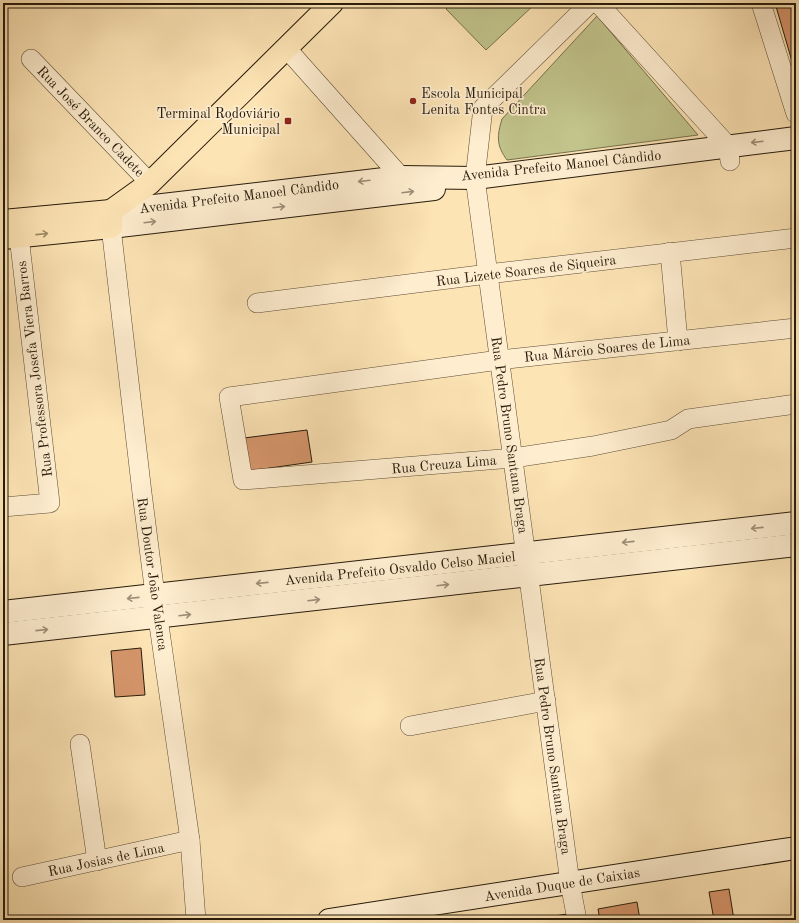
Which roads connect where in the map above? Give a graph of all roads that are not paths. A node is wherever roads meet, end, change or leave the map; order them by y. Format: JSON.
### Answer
{"nodes":[{"id":1,"x":332,"y":3,"type":"edge"},
{"id":2,"x":590,"y":3,"type":"edge"},
{"id":3,"x":598,"y":3,"type":"edge"},
{"id":4,"x":761,"y":3,"type":"edge"},
{"id":5,"x":286,"y":49,"type":"junction"},
{"id":6,"x":31,"y":59,"type":"dead end"},
{"id":7,"x":796,"y":114,"type":"edge"},
{"id":8,"x":796,"y":138,"type":"edge"},
{"id":9,"x":796,"y":153,"type":"edge"},
{"id":10,"x":729,"y":154,"type":"junction"},
{"id":11,"x":402,"y":177,"type":"junction"},
{"id":12,"x":475,"y":181,"type":"junction"},
{"id":13,"x":150,"y":183,"type":"junction"},
{"id":14,"x":111,"y":219,"type":"junction"},
{"id":15,"x":3,"y":221,"type":"edge"},
{"id":16,"x":11,"y":237,"type":"edge"},
{"id":17,"x":796,"y":238,"type":"edge"},
{"id":18,"x":670,"y":252,"type":"junction"},
{"id":19,"x":488,"y":274,"type":"junction"},
{"id":20,"x":257,"y":303,"type":"dead end"},
{"id":21,"x":796,"y":328,"type":"edge"},
{"id":22,"x":678,"y":341,"type":"junction"},
{"id":23,"x":500,"y":360,"type":"junction"},
{"id":24,"x":229,"y":397,"type":"joint"},
{"id":25,"x":796,"y":404,"type":"edge"},
{"id":26,"x":513,"y":458,"type":"junction"},
{"id":27,"x":3,"y":507,"type":"edge"},
{"id":28,"x":796,"y":523,"type":"edge"},
{"id":29,"x":796,"y":545,"type":"edge"},
{"id":30,"x":526,"y":554,"type":"junction"},
{"id":31,"x":529,"y":575,"type":"junction"},
{"id":32,"x":155,"y":595,"type":"junction"},
{"id":33,"x":3,"y":612,"type":"edge"},
{"id":34,"x":158,"y":618,"type":"junction"},
{"id":35,"x":3,"y":634,"type":"edge"},
{"id":36,"x":546,"y":701,"type":"junction"},
{"id":37,"x":410,"y":726,"type":"dead end"},
{"id":38,"x":80,"y":744,"type":"dead end"},
{"id":39,"x":190,"y":840,"type":"junction"},
{"id":40,"x":796,"y":848,"type":"edge"},
{"id":41,"x":97,"y":861,"type":"junction"},
{"id":42,"x":22,"y":877,"type":"dead end"},
{"id":43,"x":570,"y":882,"type":"junction"},
{"id":44,"x":196,"y":920,"type":"edge"},
{"id":45,"x":329,"y":920,"type":"edge"},
{"id":46,"x":576,"y":920,"type":"edge"}],
"edges":[{"from":1,"to":5,"type":"main road"},
{"from":2,"to":12,"type":"street","name":"Rua Pedro Bruno Santana Braga"},
{"from":3,"to":10,"type":"street"},
{"from":4,"to":7,"type":"street"},
{"from":5,"to":11,"type":"street"},
{"from":5,"to":13,"type":"main road"},
{"from":6,"to":13,"type":"street","name":"Rua José Branco Cadete"},
{"from":8,"to":10,"type":"street","name":"Avenida Prefeito Manoel Cândido","one_way":true},
{"from":9,"to":10,"type":"street","name":"Avenida Prefeito Manoel Cândido"},
{"from":10,"to":12,"type":"street","name":"Avenida Prefeito Manoel Cândido"},
{"from":11,"to":12,"type":"street","name":"Avenida Prefeito Manoel Cândido"},
{"from":11,"to":14,"type":"street","name":"Avenida Prefeito Manoel Cândido","one_way":true},
{"from":14,"to":12,"type":"street","name":"Avenida Prefeito Manoel Cândido","one_way":true},
{"from":12,"to":19,"type":"street","name":"Rua Pedro Bruno Santana Braga"},
{"from":13,"to":14,"type":"main road"},
{"from":14,"to":15,"type":"main road"},
{"from":16,"to":14,"type":"main road","one_way":true},
{"from":14,"to":32,"type":"street","name":"Rua Doutor João Valenca"},
{"from":16,"to":27,"type":"street","name":"Rua Professora Josefa Viera Barros"},
{"from":17,"to":18,"type":"street","name":"Rua Lizete Soares de Siqueira"},
{"from":18,"to":19,"type":"street","name":"Rua Lizete Soares de Siqueira"},
{"from":18,"to":22,"type":"street"},
{"from":19,"to":20,"type":"street","name":"Rua Lizete Soares de Siqueira"},
{"from":19,"to":23,"type":"street","name":"Rua Pedro Bruno Santana Braga"},
{"from":21,"to":22,"type":"street","name":"Rua Márcio Soares de Lima"},
{"from":22,"to":23,"type":"street","name":"Rua Márcio Soares de Lima"},
{"from":23,"to":24,"type":"street","name":"Rua Márcio Soares de Lima"},
{"from":23,"to":26,"type":"street","name":"Rua Pedro Bruno Santana Braga"},
{"from":24,"to":26,"type":"street","name":"Rua Creuza Lima"},
{"from":25,"to":26,"type":"street","name":"Rua Creuza Lima"},
{"from":26,"to":30,"type":"street","name":"Rua Pedro Bruno Santana Braga"},
{"from":28,"to":30,"type":"street","name":"Avenida Prefeito Osvaldo Celso Maciel","one_way":true},
{"from":29,"to":31,"type":"street","name":"Avenida Prefeito Osvaldo Celso Maciel"},
{"from":30,"to":31,"type":"street","name":"Rua Pedro Bruno Santana Braga"},
{"from":30,"to":32,"type":"street","name":"Avenida Prefeito Osvaldo Celso Maciel","one_way":true},
{"from":34,"to":31,"type":"street","name":"Avenida Prefeito Osvaldo Celso Maciel","one_way":true},
{"from":31,"to":36,"type":"street","name":"Rua Pedro Bruno Santana Braga"},
{"from":32,"to":33,"type":"street","name":"Avenida Prefeito Osvaldo Celso Maciel","one_way":true},
{"from":32,"to":34,"type":"street","name":"Rua Doutor João Valenca"},
{"from":35,"to":34,"type":"street","name":"Avenida Prefeito Osvaldo Celso Maciel","one_way":true},
{"from":34,"to":39,"type":"street","name":"Rua Doutor João Valenca"},
{"from":36,"to":37,"type":"street"},
{"from":36,"to":43,"type":"street","name":"Rua Pedro Bruno Santana Braga"},
{"from":38,"to":41,"type":"street"},
{"from":39,"to":41,"type":"street","name":"Rua Josias de Lima"},
{"from":39,"to":44,"type":"street","name":"Rua Doutor João Valenca"},
{"from":40,"to":43,"type":"street","name":"Avenida Duque de Caixias"},
{"from":41,"to":42,"type":"street","name":"Rua Josias de Lima"},
{"from":43,"to":45,"type":"street","name":"Avenida Duque de Caixias"},
{"from":43,"to":46,"type":"street","name":"Rua Pedro Bruno Santana Braga"}]}
